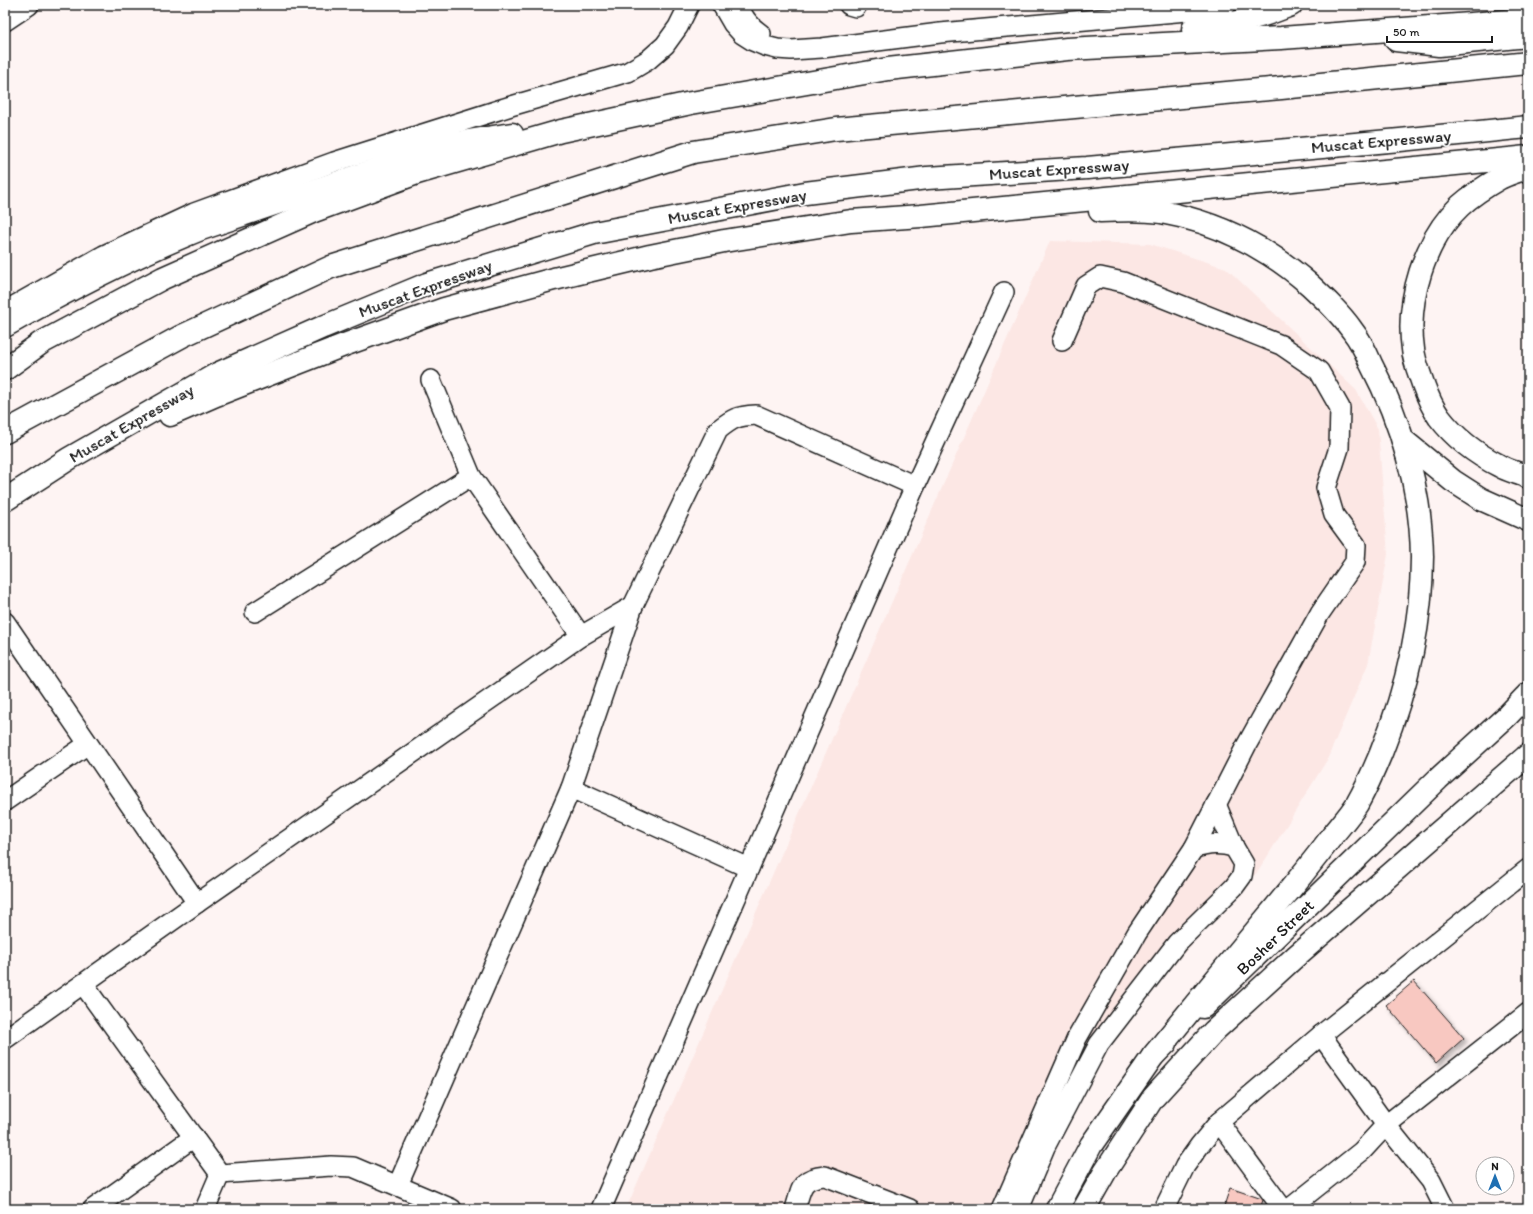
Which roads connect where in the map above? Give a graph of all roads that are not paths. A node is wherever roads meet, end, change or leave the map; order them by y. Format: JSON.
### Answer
{"nodes":[{"id":1,"x":29,"y":5,"type":"edge"},
{"id":2,"x":689,"y":5,"type":"edge"},
{"id":3,"x":722,"y":5,"type":"edge"},
{"id":4,"x":739,"y":5,"type":"edge"},
{"id":5,"x":1226,"y":5,"type":"edge"},
{"id":6,"x":1291,"y":5,"type":"edge"},
{"id":7,"x":1528,"y":18,"type":"edge"},
{"id":8,"x":5,"y":21,"type":"edge"},
{"id":9,"x":1345,"y":33,"type":"junction"},
{"id":10,"x":1528,"y":36,"type":"edge"},
{"id":11,"x":822,"y":48,"type":"junction"},
{"id":12,"x":1067,"y":49,"type":"junction"},
{"id":13,"x":1528,"y":63,"type":"edge"},
{"id":14,"x":1528,"y":127,"type":"edge"},
{"id":15,"x":561,"y":131,"type":"junction"},
{"id":16,"x":1528,"y":157,"type":"edge"},
{"id":17,"x":1528,"y":168,"type":"edge"},
{"id":18,"x":921,"y":216,"type":"junction"},
{"id":19,"x":1004,"y":292,"type":"dead end"},
{"id":20,"x":5,"y":311,"type":"edge"},
{"id":21,"x":5,"y":326,"type":"edge"},
{"id":22,"x":1062,"y":341,"type":"dead end"},
{"id":23,"x":5,"y":369,"type":"edge"},
{"id":24,"x":431,"y":380,"type":"dead end"},
{"id":25,"x":5,"y":432,"type":"edge"},
{"id":26,"x":1403,"y":440,"type":"junction"},
{"id":27,"x":70,"y":458,"type":"junction"},
{"id":28,"x":471,"y":476,"type":"junction"},
{"id":29,"x":1528,"y":477,"type":"edge"},
{"id":30,"x":915,"y":486,"type":"junction"},
{"id":31,"x":5,"y":500,"type":"edge"},
{"id":32,"x":1528,"y":520,"type":"edge"},
{"id":33,"x":633,"y":606,"type":"junction"},
{"id":34,"x":255,"y":612,"type":"dead end"},
{"id":35,"x":5,"y":622,"type":"edge"},
{"id":36,"x":581,"y":636,"type":"junction"},
{"id":37,"x":1528,"y":694,"type":"edge"},
{"id":38,"x":88,"y":744,"type":"junction"},
{"id":39,"x":1528,"y":755,"type":"edge"},
{"id":40,"x":571,"y":788,"type":"junction"},
{"id":41,"x":5,"y":801,"type":"edge"},
{"id":42,"x":1216,"y":804,"type":"junction"},
{"id":43,"x":1234,"y":847,"type":"junction"},
{"id":44,"x":1194,"y":848,"type":"junction"},
{"id":45,"x":749,"y":868,"type":"junction"},
{"id":46,"x":1528,"y":869,"type":"edge"},
{"id":47,"x":197,"y":903,"type":"junction"},
{"id":48,"x":83,"y":984,"type":"junction"},
{"id":49,"x":1528,"y":1013,"type":"edge"},
{"id":50,"x":1321,"y":1035,"type":"junction"},
{"id":51,"x":5,"y":1039,"type":"edge"},
{"id":52,"x":1153,"y":1056,"type":"junction"},
{"id":53,"x":1219,"y":1122,"type":"junction"},
{"id":54,"x":1386,"y":1125,"type":"junction"},
{"id":55,"x":194,"y":1137,"type":"junction"},
{"id":56,"x":220,"y":1174,"type":"junction"},
{"id":57,"x":398,"y":1185,"type":"junction"},
{"id":58,"x":93,"y":1209,"type":"edge"},
{"id":59,"x":205,"y":1209,"type":"edge"},
{"id":60,"x":452,"y":1209,"type":"edge"},
{"id":61,"x":601,"y":1209,"type":"edge"},
{"id":62,"x":795,"y":1209,"type":"edge"},
{"id":63,"x":910,"y":1209,"type":"edge"},
{"id":64,"x":1002,"y":1209,"type":"edge"},
{"id":65,"x":1019,"y":1209,"type":"edge"},
{"id":66,"x":1057,"y":1209,"type":"edge"},
{"id":67,"x":1084,"y":1209,"type":"edge"},
{"id":68,"x":1164,"y":1209,"type":"edge"},
{"id":69,"x":1283,"y":1209,"type":"edge"},
{"id":70,"x":1289,"y":1209,"type":"edge"},
{"id":71,"x":1445,"y":1209,"type":"edge"}],
"edges":[{"from":1,"to":8,"type":"street"},
{"from":2,"to":20,"type":"street"},
{"from":3,"to":11,"type":"street"},
{"from":4,"to":11,"type":"street"},
{"from":5,"to":11,"type":"street"},
{"from":6,"to":12,"type":"main road"},
{"from":7,"to":9,"type":"main road"},
{"from":9,"to":10,"type":"main road"},
{"from":9,"to":12,"type":"main road"},
{"from":12,"to":15,"type":"main road"},
{"from":13,"to":25,"type":"main road"},
{"from":14,"to":27,"type":"main road","name":"Muscat Expressway"},
{"from":15,"to":21,"type":"main road"},
{"from":15,"to":23,"type":"main road"},
{"from":16,"to":18,"type":"main road"},
{"from":17,"to":29,"type":"main road"},
{"from":18,"to":26,"type":"main road"},
{"from":18,"to":27,"type":"main road"},
{"from":19,"to":30,"type":"street"},
{"from":22,"to":42,"type":"street"},
{"from":24,"to":28,"type":"street"},
{"from":26,"to":32,"type":"main road"},
{"from":26,"to":52,"type":"main road"},
{"from":27,"to":31,"type":"main road","name":"Muscat Expressway"},
{"from":28,"to":34,"type":"street"},
{"from":28,"to":36,"type":"street"},
{"from":30,"to":33,"type":"street"},
{"from":30,"to":45,"type":"street"},
{"from":33,"to":36,"type":"street"},
{"from":33,"to":40,"type":"street"},
{"from":35,"to":38,"type":"street"},
{"from":36,"to":47,"type":"street"},
{"from":37,"to":52,"type":"main road","name":"Bosher Street"},
{"from":38,"to":41,"type":"street"},
{"from":38,"to":47,"type":"street"},
{"from":39,"to":67,"type":"main road","name":"Bosher Street"},
{"from":40,"to":45,"type":"street"},
{"from":40,"to":57,"type":"street"},
{"from":42,"to":43,"type":"street"},
{"from":42,"to":44,"type":"street"},
{"from":43,"to":44,"type":"street"},
{"from":43,"to":65,"type":"street"},
{"from":44,"to":64,"type":"street"},
{"from":45,"to":61,"type":"street"},
{"from":46,"to":50,"type":"street"},
{"from":47,"to":48,"type":"street"},
{"from":48,"to":51,"type":"street"},
{"from":48,"to":55,"type":"street"},
{"from":49,"to":54,"type":"street"},
{"from":50,"to":53,"type":"street"},
{"from":50,"to":54,"type":"street"},
{"from":52,"to":66,"type":"main road","name":"Bosher Street"},
{"from":53,"to":68,"type":"street"},
{"from":53,"to":69,"type":"street"},
{"from":54,"to":70,"type":"street"},
{"from":54,"to":71,"type":"street"},
{"from":55,"to":56,"type":"street"},
{"from":55,"to":58,"type":"street"},
{"from":56,"to":57,"type":"street"},
{"from":56,"to":59,"type":"street"},
{"from":57,"to":60,"type":"street"},
{"from":62,"to":63,"type":"street"}]}
